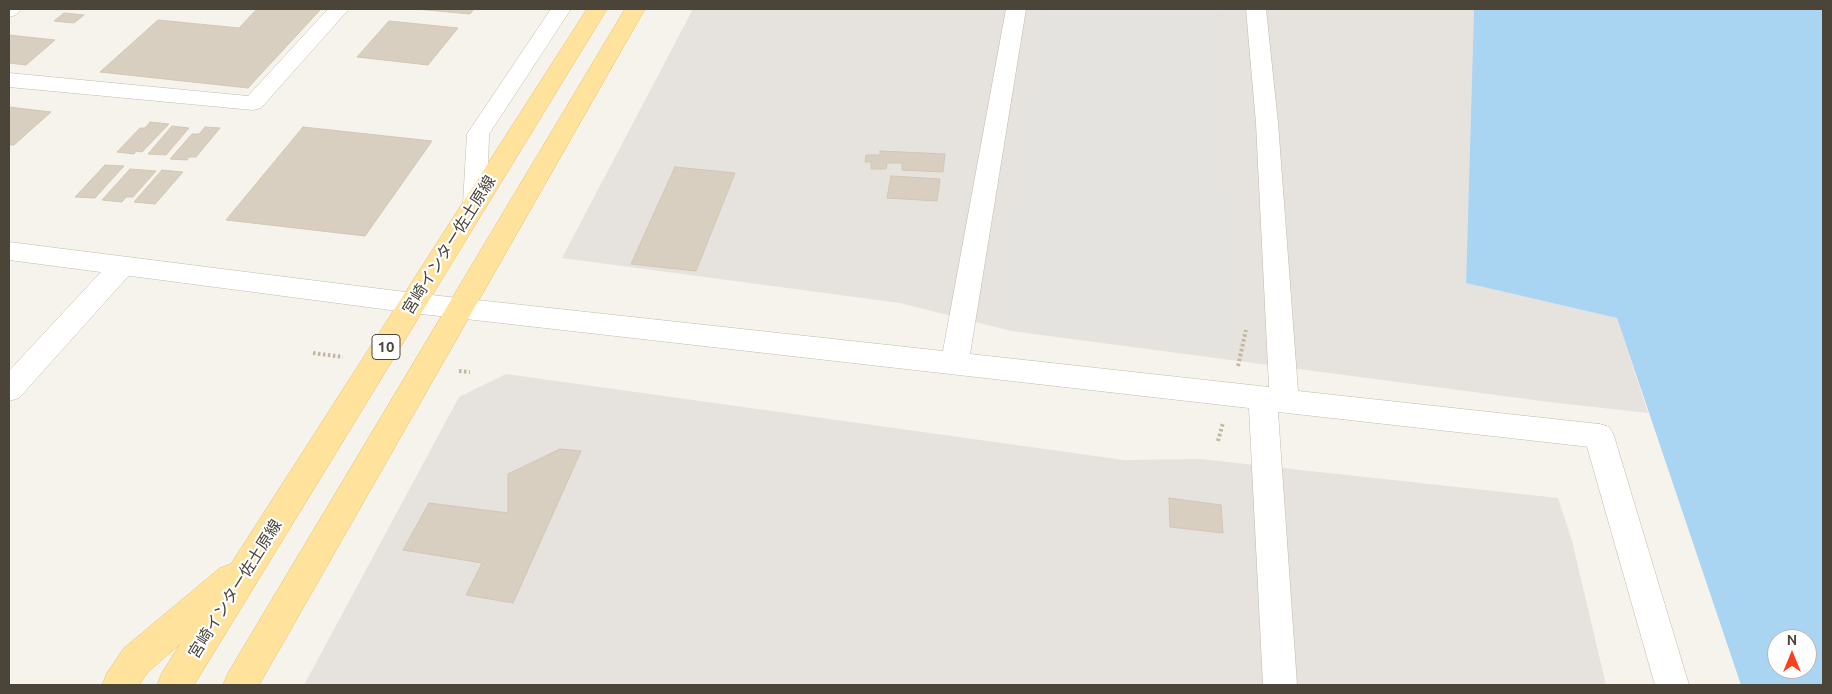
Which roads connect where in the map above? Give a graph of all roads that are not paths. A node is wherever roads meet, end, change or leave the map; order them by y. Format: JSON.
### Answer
{"nodes":[{"id":1,"x":339,"y":9,"type":"edge"},
{"id":2,"x":561,"y":9,"type":"edge"},
{"id":3,"x":598,"y":9,"type":"edge"},
{"id":4,"x":635,"y":9,"type":"edge"},
{"id":5,"x":1016,"y":9,"type":"edge"},
{"id":6,"x":1256,"y":9,"type":"edge"},
{"id":7,"x":9,"y":80,"type":"edge"},
{"id":8,"x":475,"y":204,"type":"junction"},
{"id":9,"x":9,"y":251,"type":"edge"},
{"id":10,"x":122,"y":266,"type":"junction"},
{"id":11,"x":413,"y":303,"type":"junction"},
{"id":12,"x":459,"y":308,"type":"junction"},
{"id":13,"x":955,"y":364,"type":"junction"},
{"id":14,"x":9,"y":390,"type":"edge"},
{"id":15,"x":1273,"y":400,"type":"junction"},
{"id":16,"x":251,"y":562,"type":"junction"},
{"id":17,"x":119,"y":685,"type":"edge"},
{"id":18,"x":174,"y":685,"type":"edge"},
{"id":19,"x":240,"y":685,"type":"edge"},
{"id":20,"x":1280,"y":685,"type":"edge"},
{"id":21,"x":1672,"y":685,"type":"edge"}],
"edges":[{"from":1,"to":7,"type":"street"},
{"from":2,"to":8,"type":"street"},
{"from":3,"to":8,"type":"main road","name":"宮崎インター佐土原線","number":"10"},
{"from":4,"to":12,"type":"main road"},
{"from":5,"to":13,"type":"street"},
{"from":6,"to":15,"type":"street"},
{"from":8,"to":11,"type":"main road","name":"宮崎インター佐土原線","number":"10"},
{"from":9,"to":10,"type":"street"},
{"from":10,"to":11,"type":"street"},
{"from":10,"to":14,"type":"street"},
{"from":11,"to":12,"type":"street"},
{"from":11,"to":16,"type":"main road","name":"宮崎インター佐土原線","number":"10"},
{"from":12,"to":13,"type":"street"},
{"from":12,"to":19,"type":"main road"},
{"from":13,"to":15,"type":"street"},
{"from":15,"to":20,"type":"street"},
{"from":15,"to":21,"type":"street"},
{"from":16,"to":17,"type":"main road"},
{"from":16,"to":18,"type":"main road","name":"宮崎インター佐土原線","number":"10"}]}
